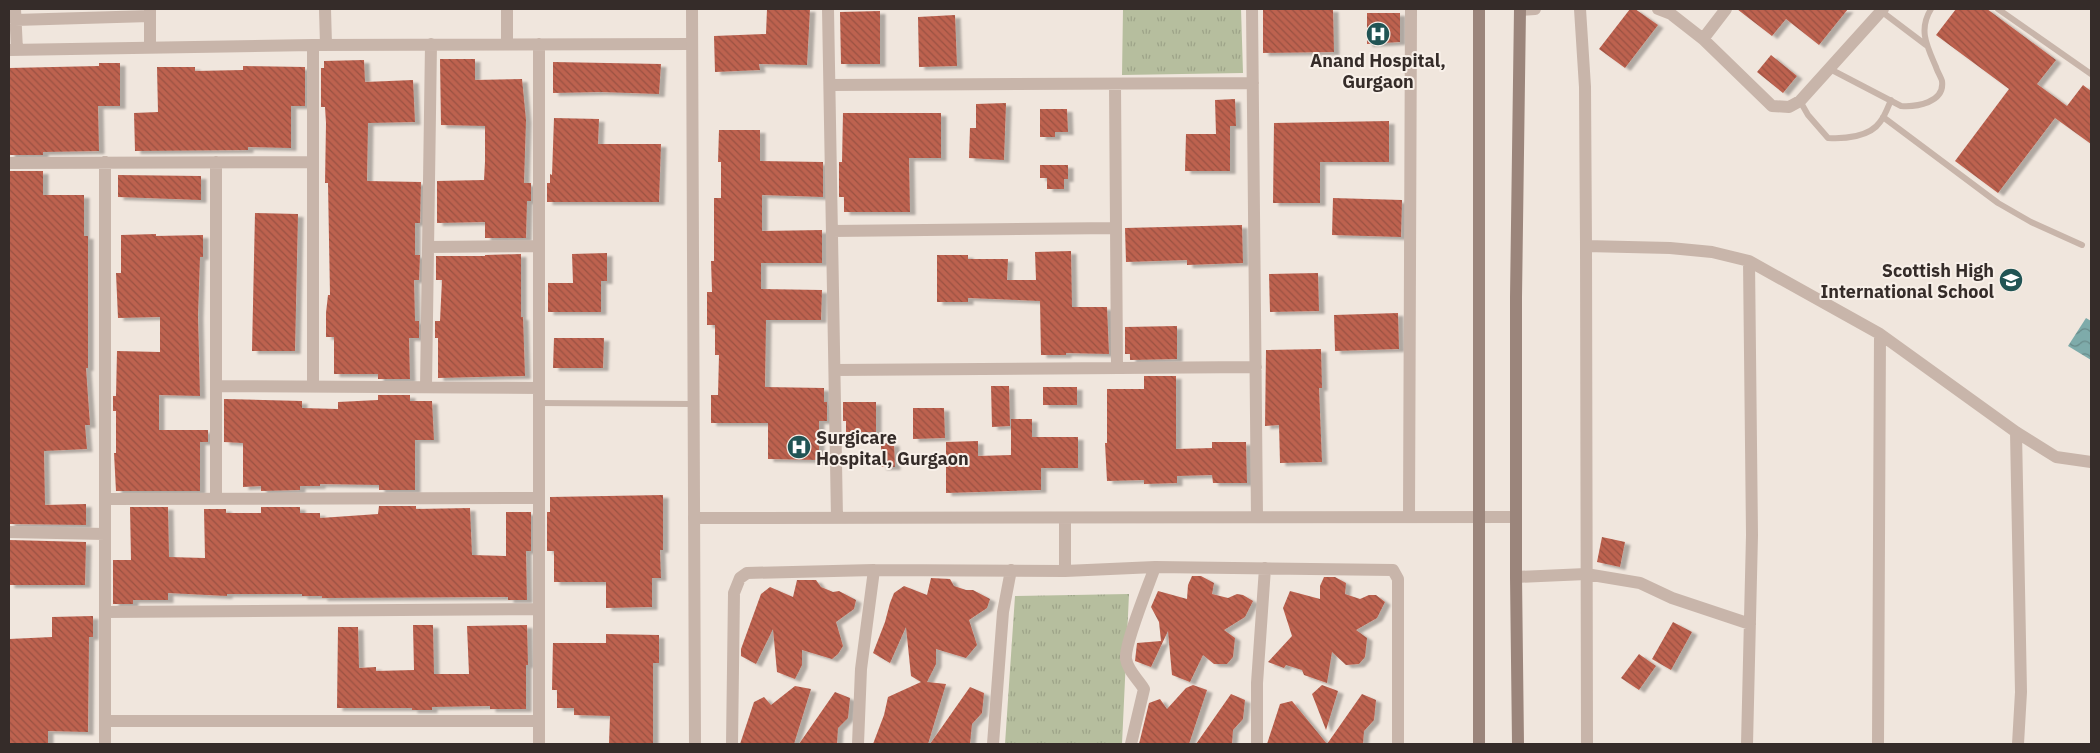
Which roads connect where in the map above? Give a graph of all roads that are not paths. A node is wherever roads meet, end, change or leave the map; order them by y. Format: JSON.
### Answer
{"nodes":[{"id":1,"x":325,"y":9,"type":"edge"},
{"id":2,"x":507,"y":9,"type":"edge"},
{"id":3,"x":692,"y":9,"type":"edge"},
{"id":4,"x":828,"y":9,"type":"edge"},
{"id":5,"x":1252,"y":9,"type":"edge"},
{"id":6,"x":1411,"y":9,"type":"edge"},
{"id":7,"x":1479,"y":9,"type":"edge"},
{"id":8,"x":1520,"y":9,"type":"edge"},
{"id":9,"x":1535,"y":9,"type":"edge"},
{"id":10,"x":1580,"y":9,"type":"edge"},
{"id":11,"x":1658,"y":9,"type":"edge"},
{"id":12,"x":1726,"y":9,"type":"edge"},
{"id":13,"x":1931,"y":9,"type":"edge"},
{"id":14,"x":1998,"y":9,"type":"edge"},
{"id":15,"x":1882,"y":10,"type":"edge"},
{"id":16,"x":1673,"y":11,"type":"edge"},
{"id":17,"x":150,"y":12,"type":"edge"},
{"id":18,"x":15,"y":14,"type":"edge"},
{"id":19,"x":1703,"y":39,"type":"junction"},
{"id":20,"x":431,"y":44,"type":"junction"},
{"id":21,"x":507,"y":44,"type":"junction"},
{"id":22,"x":539,"y":44,"type":"junction"},
{"id":23,"x":692,"y":44,"type":"junction"},
{"id":24,"x":320,"y":45,"type":"junction"},
{"id":25,"x":1926,"y":45,"type":"junction"},
{"id":26,"x":150,"y":48,"type":"junction"},
{"id":27,"x":13,"y":50,"type":"edge"},
{"id":28,"x":1830,"y":69,"type":"junction"},
{"id":29,"x":2091,"y":74,"type":"edge"},
{"id":30,"x":1253,"y":83,"type":"junction"},
{"id":31,"x":1115,"y":84,"type":"junction"},
{"id":32,"x":830,"y":85,"type":"junction"},
{"id":33,"x":1891,"y":100,"type":"junction"},
{"id":34,"x":1800,"y":101,"type":"junction"},
{"id":35,"x":1883,"y":117,"type":"junction"},
{"id":36,"x":105,"y":162,"type":"junction"},
{"id":37,"x":216,"y":162,"type":"junction"},
{"id":38,"x":313,"y":162,"type":"junction"},
{"id":39,"x":9,"y":163,"type":"edge"},
{"id":40,"x":1116,"y":228,"type":"junction"},
{"id":41,"x":832,"y":231,"type":"junction"},
{"id":42,"x":2082,"y":245,"type":"dead end"},
{"id":43,"x":539,"y":246,"type":"junction"},
{"id":44,"x":1586,"y":246,"type":"junction"},
{"id":45,"x":428,"y":247,"type":"junction"},
{"id":46,"x":1748,"y":261,"type":"junction"},
{"id":47,"x":1880,"y":334,"type":"junction"},
{"id":48,"x":1256,"y":367,"type":"junction"},
{"id":49,"x":1117,"y":368,"type":"junction"},
{"id":50,"x":834,"y":370,"type":"junction"},
{"id":51,"x":216,"y":386,"type":"junction"},
{"id":52,"x":313,"y":387,"type":"junction"},
{"id":53,"x":426,"y":387,"type":"junction"},
{"id":54,"x":539,"y":388,"type":"junction"},
{"id":55,"x":539,"y":402,"type":"junction"},
{"id":56,"x":693,"y":404,"type":"junction"},
{"id":57,"x":2016,"y":432,"type":"junction"},
{"id":58,"x":2091,"y":462,"type":"edge"},
{"id":59,"x":539,"y":498,"type":"junction"},
{"id":60,"x":105,"y":499,"type":"junction"},
{"id":61,"x":216,"y":499,"type":"junction"},
{"id":62,"x":1257,"y":517,"type":"junction"},
{"id":63,"x":1409,"y":517,"type":"junction"},
{"id":64,"x":1479,"y":517,"type":"junction"},
{"id":65,"x":1516,"y":517,"type":"junction"},
{"id":66,"x":694,"y":518,"type":"junction"},
{"id":67,"x":837,"y":518,"type":"junction"},
{"id":68,"x":1065,"y":518,"type":"junction"},
{"id":69,"x":9,"y":532,"type":"edge"},
{"id":70,"x":105,"y":534,"type":"junction"},
{"id":71,"x":1154,"y":567,"type":"junction"},
{"id":72,"x":1265,"y":568,"type":"junction"},
{"id":73,"x":874,"y":570,"type":"junction"},
{"id":74,"x":1011,"y":570,"type":"junction"},
{"id":75,"x":1065,"y":571,"type":"junction"},
{"id":76,"x":1586,"y":574,"type":"junction"},
{"id":77,"x":1516,"y":577,"type":"junction"},
{"id":78,"x":539,"y":609,"type":"junction"},
{"id":79,"x":105,"y":612,"type":"junction"},
{"id":80,"x":1750,"y":624,"type":"junction"},
{"id":81,"x":539,"y":721,"type":"junction"},
{"id":82,"x":105,"y":722,"type":"junction"},
{"id":83,"x":105,"y":744,"type":"edge"},
{"id":84,"x":539,"y":744,"type":"edge"},
{"id":85,"x":695,"y":744,"type":"edge"},
{"id":86,"x":732,"y":744,"type":"edge"},
{"id":87,"x":858,"y":744,"type":"edge"},
{"id":88,"x":993,"y":744,"type":"edge"},
{"id":89,"x":1131,"y":744,"type":"edge"},
{"id":90,"x":1257,"y":744,"type":"edge"},
{"id":91,"x":1398,"y":744,"type":"edge"},
{"id":92,"x":1479,"y":744,"type":"edge"},
{"id":93,"x":1518,"y":744,"type":"edge"},
{"id":94,"x":1587,"y":744,"type":"edge"},
{"id":95,"x":1747,"y":744,"type":"edge"},
{"id":96,"x":1878,"y":744,"type":"edge"},
{"id":97,"x":2018,"y":744,"type":"edge"}],
"edges":[{"from":1,"to":24,"type":"street"},
{"from":2,"to":21,"type":"street"},
{"from":3,"to":23,"type":"street"},
{"from":4,"to":32,"type":"street"},
{"from":5,"to":30,"type":"street"},
{"from":6,"to":63,"type":"street"},
{"from":7,"to":64,"type":"main road"},
{"from":8,"to":9,"type":"street"},
{"from":8,"to":65,"type":"main road"},
{"from":10,"to":44,"type":"street"},
{"from":11,"to":16,"type":"street"},
{"from":12,"to":19,"type":"street"},
{"from":13,"to":25,"type":"lane"},
{"from":14,"to":29,"type":"lane"},
{"from":15,"to":25,"type":"lane"},
{"from":15,"to":28,"type":"street"},
{"from":16,"to":19,"type":"street"},
{"from":17,"to":18,"type":"street"},
{"from":17,"to":26,"type":"street"},
{"from":18,"to":27,"type":"street"},
{"from":19,"to":34,"type":"street"},
{"from":20,"to":21,"type":"street"},
{"from":20,"to":24,"type":"street"},
{"from":20,"to":45,"type":"street"},
{"from":21,"to":22,"type":"street"},
{"from":22,"to":23,"type":"street"},
{"from":22,"to":43,"type":"street"},
{"from":23,"to":56,"type":"street"},
{"from":24,"to":26,"type":"street"},
{"from":24,"to":38,"type":"street"},
{"from":25,"to":33,"type":"lane"},
{"from":26,"to":27,"type":"street"},
{"from":28,"to":33,"type":"lane"},
{"from":28,"to":34,"type":"street"},
{"from":30,"to":31,"type":"street"},
{"from":30,"to":48,"type":"street"},
{"from":31,"to":32,"type":"street"},
{"from":31,"to":40,"type":"street"},
{"from":32,"to":41,"type":"street"},
{"from":33,"to":35,"type":"lane"},
{"from":34,"to":35,"type":"lane"},
{"from":35,"to":42,"type":"lane"},
{"from":36,"to":37,"type":"street"},
{"from":36,"to":39,"type":"street"},
{"from":36,"to":60,"type":"street"},
{"from":37,"to":38,"type":"street"},
{"from":37,"to":51,"type":"street"},
{"from":38,"to":52,"type":"street"},
{"from":40,"to":41,"type":"street"},
{"from":40,"to":49,"type":"street"},
{"from":41,"to":50,"type":"street"},
{"from":43,"to":45,"type":"street"},
{"from":43,"to":54,"type":"street"},
{"from":44,"to":46,"type":"street"},
{"from":44,"to":76,"type":"street"},
{"from":45,"to":53,"type":"street"},
{"from":46,"to":47,"type":"street"},
{"from":46,"to":80,"type":"street"},
{"from":47,"to":57,"type":"street"},
{"from":47,"to":96,"type":"street"},
{"from":48,"to":49,"type":"street"},
{"from":48,"to":62,"type":"street"},
{"from":49,"to":50,"type":"street"},
{"from":50,"to":67,"type":"street"},
{"from":51,"to":52,"type":"street"},
{"from":51,"to":61,"type":"street"},
{"from":52,"to":53,"type":"street"},
{"from":53,"to":54,"type":"street"},
{"from":54,"to":55,"type":"street"},
{"from":55,"to":56,"type":"lane"},
{"from":55,"to":59,"type":"street"},
{"from":56,"to":66,"type":"street"},
{"from":57,"to":58,"type":"street"},
{"from":57,"to":97,"type":"street"},
{"from":59,"to":61,"type":"street"},
{"from":59,"to":78,"type":"street"},
{"from":60,"to":61,"type":"street"},
{"from":60,"to":70,"type":"street"},
{"from":62,"to":63,"type":"street"},
{"from":62,"to":68,"type":"street"},
{"from":63,"to":64,"type":"street"},
{"from":64,"to":65,"type":"street"},
{"from":64,"to":92,"type":"main road"},
{"from":65,"to":77,"type":"main road"},
{"from":66,"to":67,"type":"street"},
{"from":66,"to":85,"type":"street"},
{"from":67,"to":68,"type":"street"},
{"from":68,"to":75,"type":"street"},
{"from":69,"to":70,"type":"street"},
{"from":70,"to":79,"type":"street"},
{"from":71,"to":72,"type":"street"},
{"from":71,"to":75,"type":"street"},
{"from":71,"to":89,"type":"street"},
{"from":72,"to":90,"type":"street"},
{"from":72,"to":91,"type":"street"},
{"from":73,"to":74,"type":"street"},
{"from":73,"to":86,"type":"street"},
{"from":73,"to":87,"type":"street"},
{"from":74,"to":75,"type":"street"},
{"from":74,"to":88,"type":"street"},
{"from":76,"to":77,"type":"street"},
{"from":76,"to":80,"type":"street"},
{"from":76,"to":94,"type":"street"},
{"from":77,"to":93,"type":"main road"},
{"from":78,"to":79,"type":"street"},
{"from":78,"to":81,"type":"street"},
{"from":79,"to":82,"type":"street"},
{"from":80,"to":95,"type":"street"},
{"from":81,"to":82,"type":"street"},
{"from":81,"to":84,"type":"street"},
{"from":82,"to":83,"type":"street"}]}
